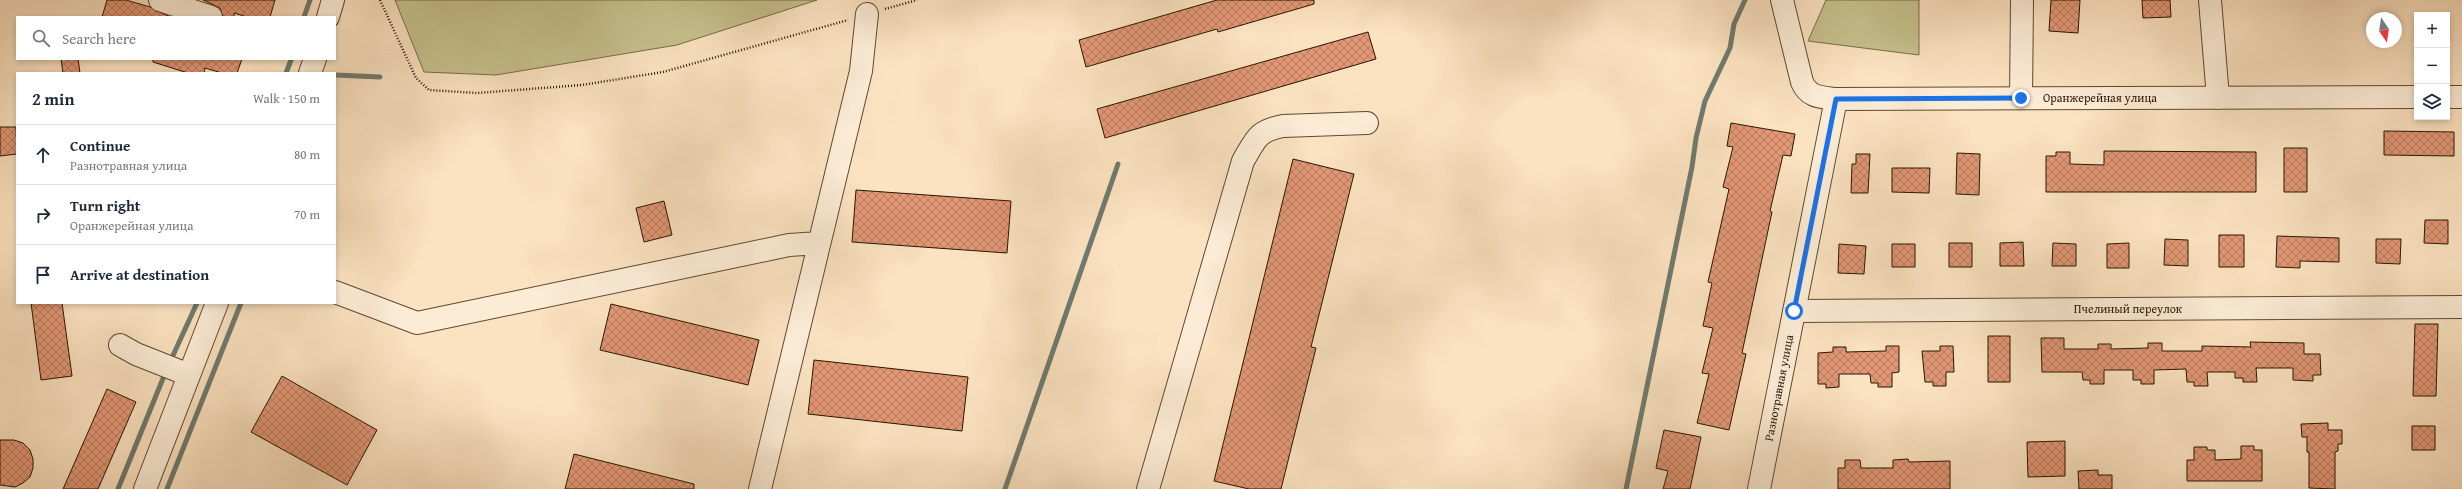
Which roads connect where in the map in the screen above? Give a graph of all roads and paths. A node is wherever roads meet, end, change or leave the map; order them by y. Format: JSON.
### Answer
{"nodes":[{"id":1,"x":160,"y":0,"type":"edge"},
{"id":2,"x":333,"y":0,"type":"edge"},
{"id":3,"x":380,"y":0,"type":"edge"},
{"id":4,"x":917,"y":0,"type":"edge"},
{"id":5,"x":1782,"y":0,"type":"edge"},
{"id":6,"x":2022,"y":0,"type":"edge"},
{"id":7,"x":2210,"y":0,"type":"edge"},
{"id":8,"x":867,"y":14,"type":"junction"},
{"id":9,"x":208,"y":16,"type":"edge"},
{"id":10,"x":328,"y":16,"type":"edge"},
{"id":11,"x":315,"y":60,"type":"edge"},
{"id":12,"x":310,"y":72,"type":"edge"},
{"id":13,"x":2450,"y":97,"type":"edge"},
{"id":14,"x":2462,"y":97,"type":"edge"},
{"id":15,"x":2021,"y":98,"type":"junction"},
{"id":16,"x":2218,"y":98,"type":"junction"},
{"id":17,"x":2414,"y":98,"type":"edge"},
{"id":18,"x":1836,"y":99,"type":"junction"},
{"id":19,"x":1367,"y":123,"type":"dead end"},
{"id":20,"x":819,"y":243,"type":"junction"},
{"id":21,"x":336,"y":292,"type":"edge"},
{"id":22,"x":217,"y":304,"type":"edge"},
{"id":23,"x":2462,"y":307,"type":"edge"},
{"id":24,"x":1794,"y":311,"type":"junction"},
{"id":25,"x":120,"y":345,"type":"dead end"},
{"id":26,"x":189,"y":375,"type":"junction"},
{"id":27,"x":145,"y":489,"type":"edge"},
{"id":28,"x":760,"y":489,"type":"edge"},
{"id":29,"x":1148,"y":489,"type":"edge"},
{"id":30,"x":1759,"y":489,"type":"edge"}],
"edges":[{"from":1,"to":9,"type":"street"},
{"from":2,"to":10,"type":"street"},
{"from":3,"to":8,"type":"path"},
{"from":4,"to":8,"type":"path"},
{"from":5,"to":18,"type":"street","name":"Оранжерейная улица"},
{"from":6,"to":15,"type":"street"},
{"from":7,"to":16,"type":"street"},
{"from":8,"to":20,"type":"street"},
{"from":11,"to":12,"type":"street"},
{"from":13,"to":14,"type":"street"},
{"from":15,"to":16,"type":"street","name":"Оранжерейная улица"},
{"from":15,"to":18,"type":"street","name":"Оранжерейная улица"},
{"from":16,"to":17,"type":"street","name":"Оранжерейная улица"},
{"from":18,"to":24,"type":"street","name":"Разнотравная улица"},
{"from":19,"to":29,"type":"street"},
{"from":20,"to":21,"type":"street"},
{"from":20,"to":28,"type":"street"},
{"from":22,"to":26,"type":"street"},
{"from":23,"to":24,"type":"street","name":"Пчелиный переулок"},
{"from":24,"to":30,"type":"street","name":"Разнотравная улица"},
{"from":25,"to":26,"type":"street"},
{"from":26,"to":27,"type":"street"}]}
